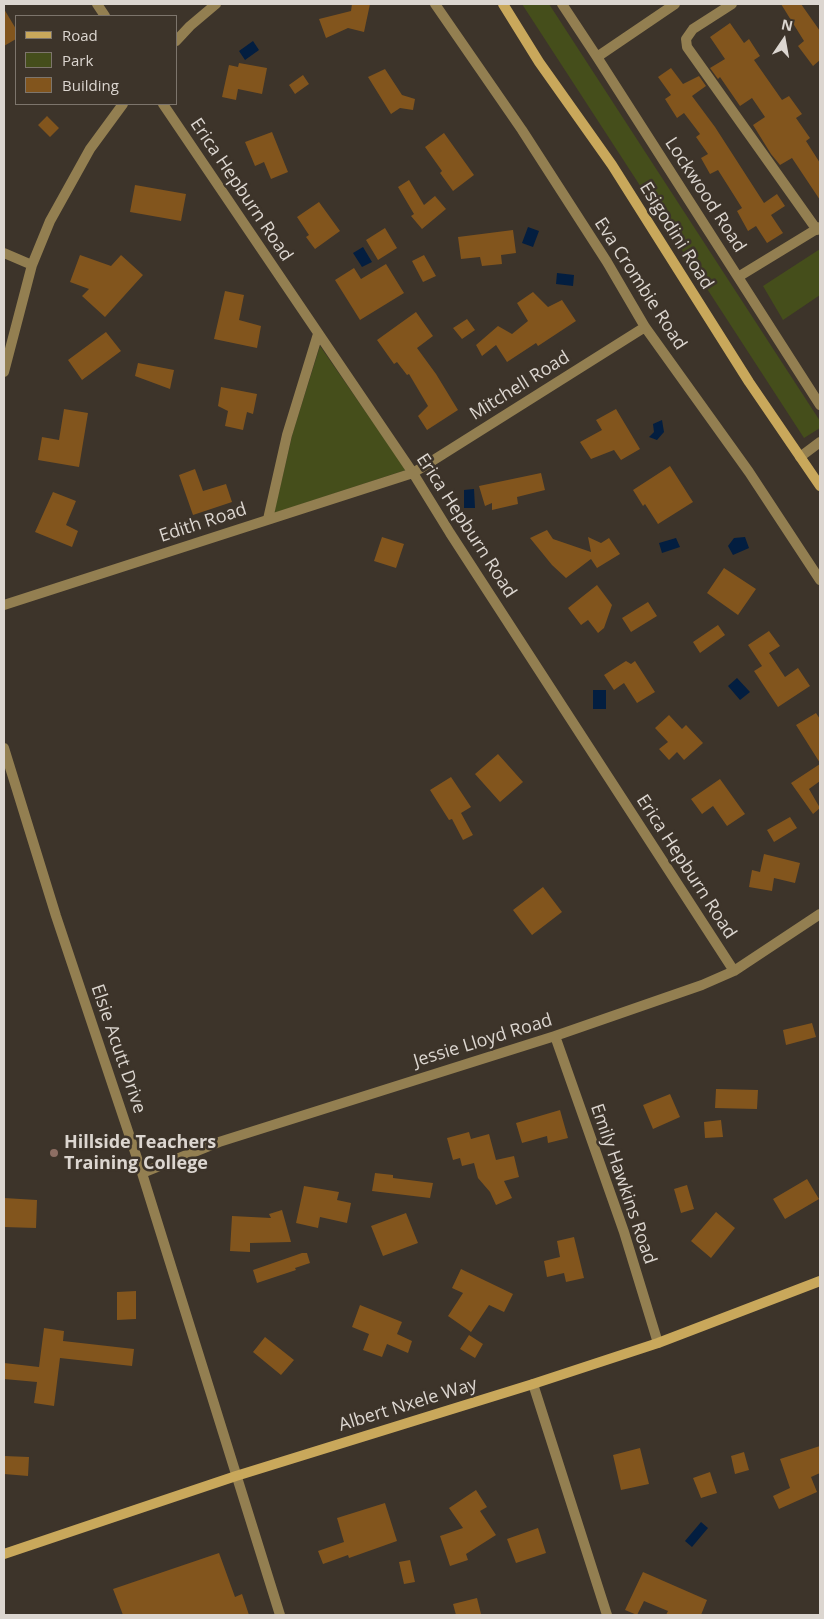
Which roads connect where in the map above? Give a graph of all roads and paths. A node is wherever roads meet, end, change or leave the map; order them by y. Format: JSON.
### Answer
{"nodes":[{"id":1,"x":97,"y":4,"type":"edge"},
{"id":2,"x":216,"y":4,"type":"edge"},
{"id":3,"x":435,"y":4,"type":"edge"},
{"id":4,"x":503,"y":4,"type":"edge"},
{"id":5,"x":562,"y":4,"type":"edge"},
{"id":6,"x":675,"y":4,"type":"edge"},
{"id":7,"x":732,"y":4,"type":"edge"},
{"id":8,"x":103,"y":15,"type":"edge"},
{"id":9,"x":178,"y":39,"type":"edge"},
{"id":10,"x":597,"y":56,"type":"junction"},
{"id":11,"x":122,"y":105,"type":"edge"},
{"id":12,"x":165,"y":105,"type":"edge"},
{"id":13,"x":818,"y":228,"type":"edge"},
{"id":14,"x":4,"y":253,"type":"edge"},
{"id":15,"x":32,"y":265,"type":"junction"},
{"id":16,"x":738,"y":276,"type":"junction"},
{"id":17,"x":645,"y":327,"type":"junction"},
{"id":18,"x":318,"y":334,"type":"junction"},
{"id":19,"x":4,"y":372,"type":"edge"},
{"id":20,"x":820,"y":405,"type":"edge"},
{"id":21,"x":820,"y":442,"type":"edge"},
{"id":22,"x":800,"y":457,"type":"junction"},
{"id":23,"x":413,"y":473,"type":"junction"},
{"id":24,"x":820,"y":486,"type":"edge"},
{"id":25,"x":268,"y":519,"type":"junction"},
{"id":26,"x":820,"y":580,"type":"edge"},
{"id":27,"x":4,"y":605,"type":"edge"},
{"id":28,"x":4,"y":748,"type":"edge"},
{"id":29,"x":820,"y":914,"type":"edge"},
{"id":30,"x":734,"y":971,"type":"junction"},
{"id":31,"x":555,"y":1036,"type":"junction"},
{"id":32,"x":142,"y":1173,"type":"junction"},
{"id":33,"x":820,"y":1281,"type":"edge"},
{"id":34,"x":658,"y":1343,"type":"junction"},
{"id":35,"x":533,"y":1384,"type":"junction"},
{"id":36,"x":236,"y":1476,"type":"junction"},
{"id":37,"x":4,"y":1554,"type":"edge"},
{"id":38,"x":280,"y":1615,"type":"edge"},
{"id":39,"x":607,"y":1615,"type":"edge"}],
"edges":[{"from":1,"to":8,"type":"street"},
{"from":2,"to":9,"type":"street"},
{"from":3,"to":17,"type":"street","name":"Eva Crombie Road"},
{"from":4,"to":22,"type":"main road","name":"Esigodini Road"},
{"from":5,"to":10,"type":"street","name":"Lockwood Road"},
{"from":6,"to":10,"type":"street"},
{"from":7,"to":13,"type":"street"},
{"from":10,"to":16,"type":"street","name":"Lockwood Road"},
{"from":11,"to":15,"type":"street"},
{"from":12,"to":18,"type":"street","name":"Erica Hepburn Road"},
{"from":13,"to":16,"type":"street"},
{"from":14,"to":15,"type":"street"},
{"from":15,"to":19,"type":"street"},
{"from":16,"to":20,"type":"street","name":"Lockwood Road"},
{"from":17,"to":23,"type":"street","name":"Mitchell Road"},
{"from":17,"to":26,"type":"street","name":"Eva Crombie Road"},
{"from":18,"to":23,"type":"street","name":"Erica Hepburn Road"},
{"from":18,"to":25,"type":"street"},
{"from":21,"to":22,"type":"street"},
{"from":22,"to":24,"type":"main road","name":"Esigodini Road"},
{"from":23,"to":25,"type":"street","name":"Edith Road"},
{"from":23,"to":30,"type":"street","name":"Erica Hepburn Road"},
{"from":25,"to":27,"type":"street","name":"Edith Road"},
{"from":28,"to":32,"type":"street","name":"Elsie Acutt Drive"},
{"from":29,"to":30,"type":"street","name":"Jessie Lloyd Road"},
{"from":30,"to":31,"type":"street","name":"Jessie Lloyd Road"},
{"from":31,"to":32,"type":"street","name":"Jessie Lloyd Road"},
{"from":31,"to":34,"type":"street","name":"Emily Hawkins Road"},
{"from":32,"to":36,"type":"street","name":"Elsie Acutt Drive"},
{"from":33,"to":34,"type":"main road","name":"Albert Nxele Way"},
{"from":34,"to":35,"type":"main road","name":"Albert Nxele Way"},
{"from":35,"to":36,"type":"main road","name":"Albert Nxele Way"},
{"from":35,"to":39,"type":"street"},
{"from":36,"to":37,"type":"main road","name":"Albert Nxele Way"},
{"from":36,"to":38,"type":"street","name":"Elsie Acutt Drive"}]}
